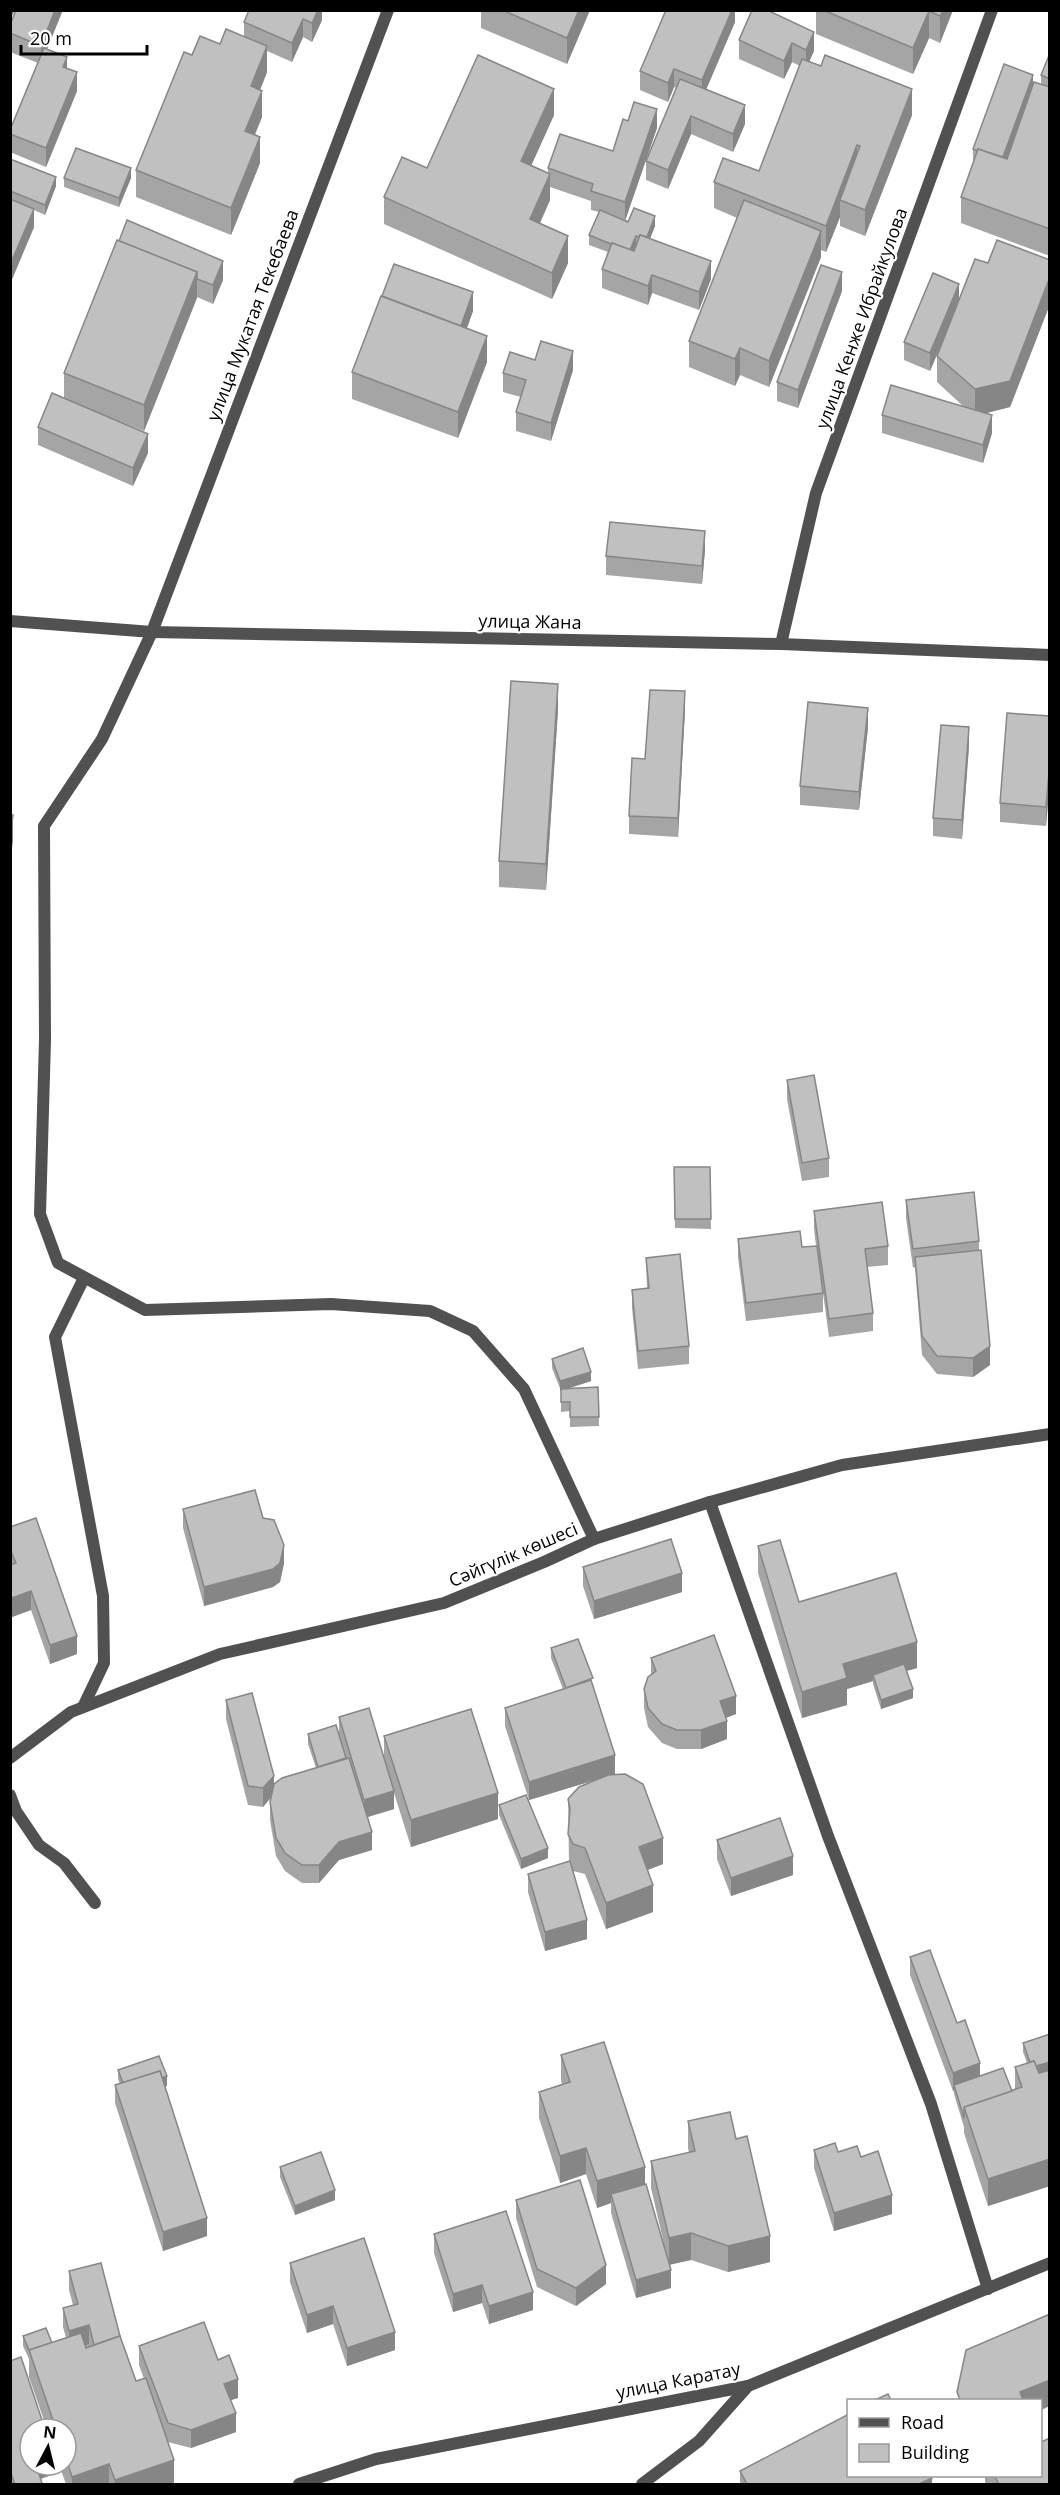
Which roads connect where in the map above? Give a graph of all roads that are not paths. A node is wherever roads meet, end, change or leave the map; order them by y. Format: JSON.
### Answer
{"nodes":[{"id":1,"x":388,"y":10,"type":"edge"},
{"id":2,"x":992,"y":10,"type":"edge"},
{"id":3,"x":10,"y":621,"type":"edge"},
{"id":4,"x":152,"y":633,"type":"junction"},
{"id":5,"x":781,"y":644,"type":"junction"},
{"id":6,"x":1050,"y":654,"type":"edge"},
{"id":7,"x":84,"y":1278,"type":"junction"},
{"id":8,"x":1050,"y":1434,"type":"edge"},
{"id":9,"x":710,"y":1502,"type":"junction"},
{"id":10,"x":594,"y":1539,"type":"junction"},
{"id":11,"x":83,"y":1707,"type":"junction"},
{"id":12,"x":10,"y":1758,"type":"edge"},
{"id":13,"x":10,"y":1796,"type":"edge"},
{"id":14,"x":95,"y":1903,"type":"dead end"},
{"id":15,"x":1050,"y":2263,"type":"edge"},
{"id":16,"x":988,"y":2289,"type":"junction"},
{"id":17,"x":748,"y":2386,"type":"junction"},
{"id":18,"x":299,"y":2484,"type":"edge"},
{"id":19,"x":642,"y":2484,"type":"edge"}],
"edges":[{"from":1,"to":4,"type":"street","name":"улица Мукатая Текебаева"},
{"from":2,"to":5,"type":"street","name":"улица Кенже Ибрайкулова"},
{"from":3,"to":4,"type":"street","name":"улица Жана"},
{"from":4,"to":5,"type":"street","name":"улица Жана"},
{"from":4,"to":7,"type":"street","name":"улица Мукатая Текебаева"},
{"from":5,"to":6,"type":"street","name":"улица Жана"},
{"from":7,"to":10,"type":"street","name":"улица Мукатая Текебаева"},
{"from":7,"to":11,"type":"street"},
{"from":8,"to":9,"type":"street","name":"Сәйгүлік көшесі"},
{"from":9,"to":10,"type":"street","name":"Сәйгүлік көшесі"},
{"from":9,"to":16,"type":"street"},
{"from":10,"to":11,"type":"street","name":"Сәйгүлік көшесі"},
{"from":11,"to":12,"type":"street","name":"Сәйгүлік көшесі"},
{"from":13,"to":14,"type":"street"},
{"from":15,"to":16,"type":"street","name":"улица Каратау"},
{"from":16,"to":17,"type":"street","name":"улица Каратау"},
{"from":17,"to":18,"type":"street","name":"улица Каратау"},
{"from":17,"to":19,"type":"street"}]}
